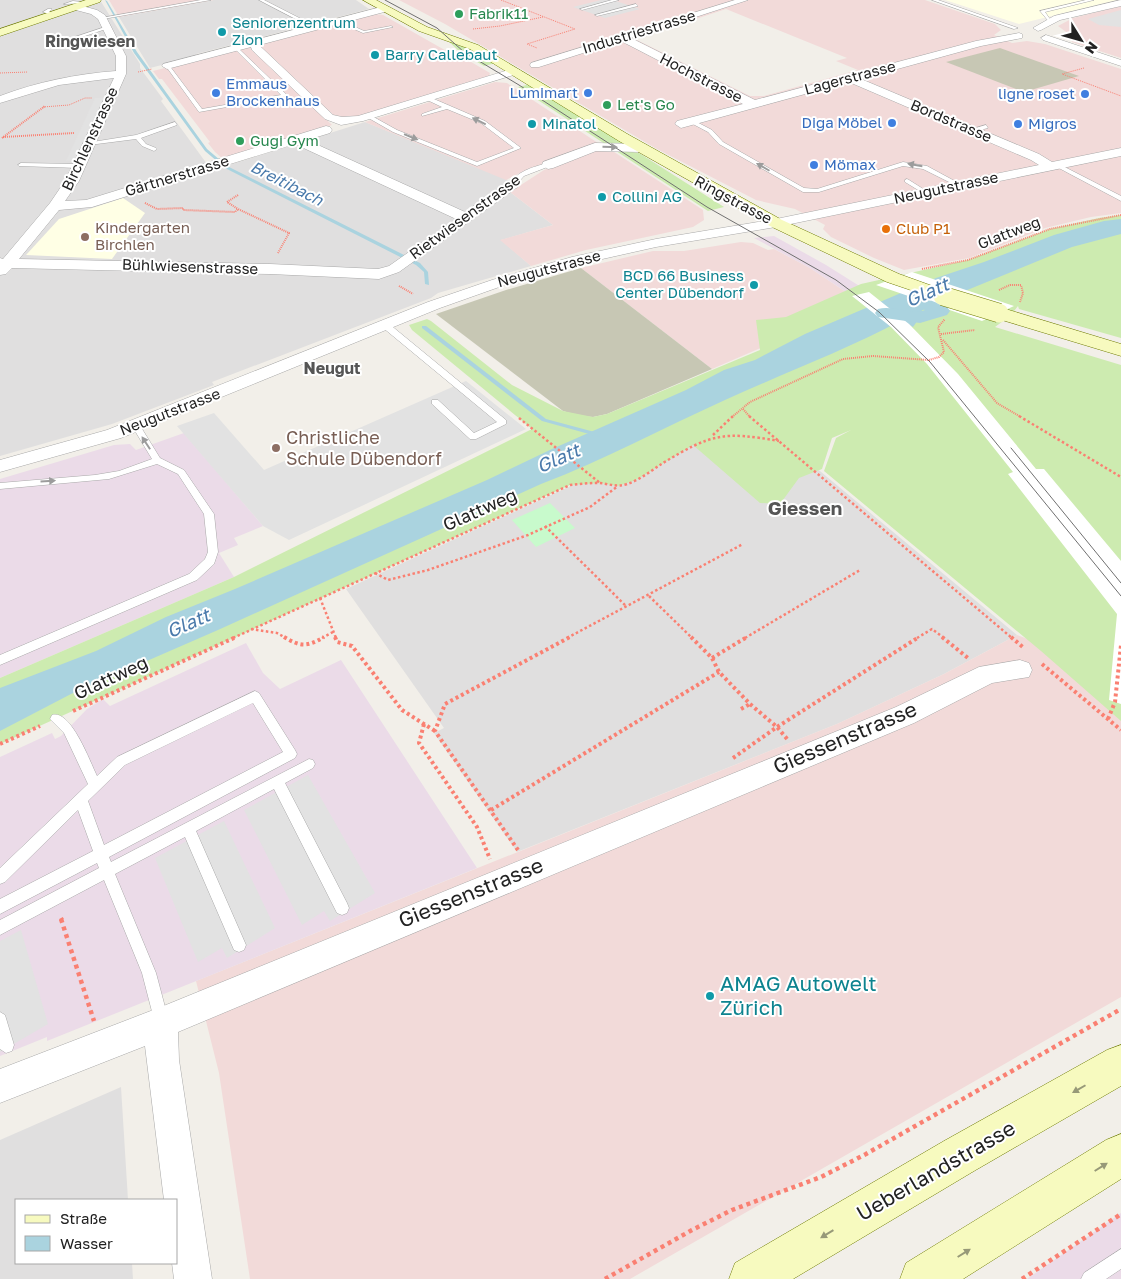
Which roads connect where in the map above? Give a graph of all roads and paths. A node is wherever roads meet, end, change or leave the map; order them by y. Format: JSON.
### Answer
{"nodes":[{"id":1,"x":209,"y":0,"type":"edge"},
{"id":2,"x":261,"y":0,"type":"edge"},
{"id":3,"x":368,"y":0,"type":"edge"},
{"id":4,"x":501,"y":0,"type":"edge"},
{"id":5,"x":617,"y":0,"type":"edge"},
{"id":6,"x":744,"y":0,"type":"edge"},
{"id":7,"x":934,"y":0,"type":"edge"},
{"id":8,"x":1092,"y":0,"type":"edge"},
{"id":9,"x":92,"y":2,"type":"edge"},
{"id":10,"x":1121,"y":3,"type":"edge"},
{"id":11,"x":636,"y":5,"type":"dead end"},
{"id":12,"x":70,"y":6,"type":"junction"},
{"id":13,"x":385,"y":9,"type":"junction"},
{"id":14,"x":582,"y":9,"type":"dead end"},
{"id":15,"x":597,"y":14,"type":"dead end"},
{"id":16,"x":544,"y":16,"type":"junction"},
{"id":17,"x":107,"y":21,"type":"junction"},
{"id":18,"x":340,"y":21,"type":"junction"},
{"id":19,"x":1050,"y":22,"type":"junction"},
{"id":20,"x":315,"y":27,"type":"junction"},
{"id":21,"x":391,"y":27,"type":"dead end"},
{"id":22,"x":1038,"y":28,"type":"junction"},
{"id":23,"x":469,"y":30,"type":"dead end"},
{"id":24,"x":0,"y":32,"type":"edge"},
{"id":25,"x":1029,"y":36,"type":"junction"},
{"id":26,"x":74,"y":38,"type":"dead end"},
{"id":27,"x":622,"y":38,"type":"junction"},
{"id":28,"x":259,"y":42,"type":"junction"},
{"id":29,"x":237,"y":48,"type":"junction"},
{"id":30,"x":558,"y":58,"type":"junction"},
{"id":31,"x":1121,"y":63,"type":"edge"},
{"id":32,"x":535,"y":65,"type":"dead end"},
{"id":33,"x":167,"y":66,"type":"joint"},
{"id":34,"x":1089,"y":67,"type":"dead end"},
{"id":35,"x":152,"y":69,"type":"dead end"},
{"id":36,"x":516,"y":71,"type":"junction"},
{"id":37,"x":142,"y":72,"type":"dead end"},
{"id":38,"x":121,"y":74,"type":"junction"},
{"id":39,"x":850,"y":78,"type":"junction"},
{"id":40,"x":1121,"y":96,"type":"edge"},
{"id":41,"x":110,"y":97,"type":"junction"},
{"id":42,"x":427,"y":98,"type":"junction"},
{"id":43,"x":0,"y":100,"type":"edge"},
{"id":44,"x":753,"y":104,"type":"junction"},
{"id":45,"x":446,"y":107,"type":"junction"},
{"id":46,"x":424,"y":115,"type":"dead end"},
{"id":47,"x":368,"y":116,"type":"junction"},
{"id":48,"x":686,"y":122,"type":"joint"},
{"id":49,"x":175,"y":124,"type":"dead end"},
{"id":50,"x":986,"y":127,"type":"dead end"},
{"id":51,"x":326,"y":130,"type":"dead end"},
{"id":52,"x":972,"y":130,"type":"junction"},
{"id":53,"x":92,"y":137,"type":"junction"},
{"id":54,"x":137,"y":137,"type":"junction"},
{"id":55,"x":1,"y":138,"type":"edge"},
{"id":56,"x":296,"y":139,"type":"junction"},
{"id":57,"x":640,"y":148,"type":"junction"},
{"id":58,"x":154,"y":149,"type":"dead end"},
{"id":59,"x":1121,"y":152,"type":"edge"},
{"id":60,"x":21,"y":165,"type":"dead end"},
{"id":61,"x":548,"y":165,"type":"joint"},
{"id":62,"x":79,"y":166,"type":"junction"},
{"id":63,"x":1054,"y":166,"type":"junction"},
{"id":64,"x":929,"y":177,"type":"dead end"},
{"id":65,"x":907,"y":181,"type":"dead end"},
{"id":66,"x":512,"y":186,"type":"joint"},
{"id":67,"x":954,"y":186,"type":"junction"},
{"id":68,"x":925,"y":192,"type":"junction"},
{"id":69,"x":124,"y":193,"type":"junction"},
{"id":70,"x":238,"y":195,"type":"dead end"},
{"id":71,"x":1121,"y":199,"type":"edge"},
{"id":72,"x":55,"y":206,"type":"junction"},
{"id":73,"x":238,"y":209,"type":"junction"},
{"id":74,"x":1121,"y":215,"type":"edge"},
{"id":75,"x":466,"y":218,"type":"junction"},
{"id":76,"x":776,"y":223,"type":"junction"},
{"id":77,"x":3,"y":266,"type":"edge"},
{"id":78,"x":270,"y":269,"type":"junction"},
{"id":79,"x":921,"y":269,"type":"dead end"},
{"id":80,"x":379,"y":274,"type":"junction"},
{"id":81,"x":418,"y":297,"type":"dead end"},
{"id":82,"x":951,"y":313,"type":"dead end"},
{"id":83,"x":385,"y":325,"type":"junction"},
{"id":84,"x":942,"y":340,"type":"junction"},
{"id":85,"x":1121,"y":350,"type":"edge"},
{"id":86,"x":435,"y":402,"type":"dead end"},
{"id":87,"x":743,"y":409,"type":"junction"},
{"id":88,"x":136,"y":426,"type":"junction"},
{"id":89,"x":532,"y":429,"type":"dead end"},
{"id":90,"x":714,"y":435,"type":"junction"},
{"id":91,"x":779,"y":441,"type":"junction"},
{"id":92,"x":157,"y":460,"type":"junction"},
{"id":93,"x":0,"y":466,"type":"edge"},
{"id":94,"x":1121,"y":477,"type":"edge"},
{"id":95,"x":600,"y":483,"type":"junction"},
{"id":96,"x":0,"y":486,"type":"edge"},
{"id":97,"x":618,"y":486,"type":"junction"},
{"id":98,"x":545,"y":526,"type":"junction"},
{"id":99,"x":743,"y":544,"type":"dead end"},
{"id":100,"x":860,"y":570,"type":"dead end"},
{"id":101,"x":375,"y":573,"type":"junction"},
{"id":102,"x":648,"y":595,"type":"junction"},
{"id":103,"x":320,"y":598,"type":"junction"},
{"id":104,"x":626,"y":606,"type":"junction"},
{"id":105,"x":250,"y":629,"type":"junction"},
{"id":106,"x":333,"y":632,"type":"junction"},
{"id":107,"x":1121,"y":645,"type":"edge"},
{"id":108,"x":712,"y":658,"type":"junction"},
{"id":109,"x":0,"y":660,"type":"edge"},
{"id":110,"x":1028,"y":660,"type":"junction"},
{"id":111,"x":974,"y":663,"type":"dead end"},
{"id":112,"x":718,"y":672,"type":"junction"},
{"id":113,"x":750,"y":704,"type":"junction"},
{"id":114,"x":741,"y":709,"type":"dead end"},
{"id":115,"x":56,"y":719,"type":"junction"},
{"id":116,"x":1108,"y":719,"type":"junction"},
{"id":117,"x":424,"y":724,"type":"junction"},
{"id":118,"x":777,"y":727,"type":"junction"},
{"id":119,"x":1121,"y":730,"type":"edge"},
{"id":120,"x":435,"y":731,"type":"junction"},
{"id":121,"x":0,"y":744,"type":"edge"},
{"id":122,"x":793,"y":746,"type":"dead end"},
{"id":123,"x":727,"y":762,"type":"dead end"},
{"id":124,"x":309,"y":764,"type":"dead end"},
{"id":125,"x":277,"y":781,"type":"junction"},
{"id":126,"x":95,"y":786,"type":"junction"},
{"id":127,"x":81,"y":799,"type":"junction"},
{"id":128,"x":491,"y":810,"type":"junction"},
{"id":129,"x":188,"y":828,"type":"junction"},
{"id":130,"x":100,"y":853,"type":"junction"},
{"id":131,"x":522,"y":856,"type":"dead end"},
{"id":132,"x":493,"y":866,"type":"dead end"},
{"id":133,"x":107,"y":871,"type":"junction"},
{"id":134,"x":0,"y":877,"type":"edge"},
{"id":135,"x":54,"y":899,"type":"junction"},
{"id":136,"x":0,"y":907,"type":"edge"},
{"id":137,"x":342,"y":908,"type":"dead end"},
{"id":138,"x":0,"y":928,"type":"edge"},
{"id":139,"x":239,"y":945,"type":"dead end"},
{"id":140,"x":1121,"y":1009,"type":"edge"},
{"id":141,"x":0,"y":1020,"type":"edge"},
{"id":142,"x":161,"y":1023,"type":"junction"},
{"id":143,"x":6,"y":1045,"type":"dead end"},
{"id":144,"x":102,"y":1045,"type":"junction"},
{"id":145,"x":1121,"y":1064,"type":"edge"},
{"id":146,"x":0,"y":1086,"type":"edge"},
{"id":147,"x":1121,"y":1155,"type":"edge"},
{"id":148,"x":1121,"y":1214,"type":"edge"},
{"id":149,"x":1121,"y":1258,"type":"edge"},
{"id":150,"x":193,"y":1279,"type":"edge"},
{"id":151,"x":604,"y":1279,"type":"edge"},
{"id":152,"x":751,"y":1279,"type":"edge"},
{"id":153,"x":922,"y":1279,"type":"edge"},
{"id":154,"x":1022,"y":1279,"type":"edge"},
{"id":155,"x":1090,"y":1279,"type":"edge"}],
"edges":[{"from":1,"to":17,"type":"lane"},
{"from":2,"to":20,"type":"lane"},
{"from":3,"to":13,"type":"main road","name":"Ringstrasse"},
{"from":4,"to":16,"type":"path"},
{"from":5,"to":14,"type":"lane"},
{"from":6,"to":27,"type":"street","name":"Industriestrasse"},
{"from":7,"to":25,"type":"lane"},
{"from":8,"to":19,"type":"lane"},
{"from":9,"to":12,"type":"main road"},
{"from":10,"to":19,"type":"street"},
{"from":11,"to":15,"type":"lane"},
{"from":12,"to":17,"type":"street"},
{"from":12,"to":24,"type":"main road"},
{"from":13,"to":18,"type":"street"},
{"from":13,"to":36,"type":"main road","name":"Ringstrasse"},
{"from":16,"to":23,"type":"path"},
{"from":16,"to":30,"type":"path"},
{"from":17,"to":26,"type":"lane"},
{"from":17,"to":38,"type":"street","name":"Birchlenstrasse"},
{"from":18,"to":20,"type":"street"},
{"from":18,"to":21,"type":"lane"},
{"from":19,"to":22,"type":"street"},
{"from":20,"to":28,"type":"street"},
{"from":22,"to":25,"type":"street","name":"Lagerstrasse"},
{"from":22,"to":25,"type":"street"},
{"from":25,"to":31,"type":"street"},
{"from":25,"to":39,"type":"street","name":"Lagerstrasse"},
{"from":27,"to":30,"type":"street","name":"Industriestrasse"},
{"from":27,"to":44,"type":"street","name":"Hochstrasse"},
{"from":28,"to":29,"type":"street"},
{"from":28,"to":47,"type":"street"},
{"from":29,"to":33,"type":"street"},
{"from":29,"to":33,"type":"lane"},
{"from":30,"to":32,"type":"street","name":"Industriestrasse"},
{"from":34,"to":40,"type":"path"},
{"from":35,"to":37,"type":"path"},
{"from":36,"to":42,"type":"street"},
{"from":36,"to":57,"type":"main road","name":"Ringstrasse"},
{"from":38,"to":41,"type":"street","name":"Birchlenstrasse"},
{"from":38,"to":43,"type":"street"},
{"from":39,"to":44,"type":"street","name":"Lagerstrasse"},
{"from":39,"to":52,"type":"street","name":"Bordstrasse"},
{"from":41,"to":53,"type":"street","name":"Birchlenstrasse"},
{"from":41,"to":55,"type":"path"},
{"from":42,"to":45,"type":"lane"},
{"from":42,"to":47,"type":"street"},
{"from":44,"to":48,"type":"street","name":"Lagerstrasse"},
{"from":45,"to":46,"type":"lane"},
{"from":47,"to":45,"type":"lane","one_way":true},
{"from":67,"to":48,"type":"lane","one_way":true},
{"from":49,"to":54,"type":"lane"},
{"from":50,"to":52,"type":"lane"},
{"from":51,"to":56,"type":"street","name":"Gärtnerstrasse"},
{"from":52,"to":63,"type":"street","name":"Bordstrasse"},
{"from":53,"to":54,"type":"lane"},
{"from":53,"to":55,"type":"path"},
{"from":53,"to":62,"type":"street","name":"Birchlenstrasse"},
{"from":54,"to":58,"type":"lane"},
{"from":56,"to":69,"type":"street","name":"Gärtnerstrasse"},
{"from":56,"to":75,"type":"street"},
{"from":61,"to":57,"type":"street","name":"Rietwiesenstrasse","one_way":true},
{"from":57,"to":76,"type":"main road","name":"Ringstrasse"},
{"from":59,"to":63,"type":"street","name":"Neugutstrasse"},
{"from":60,"to":62,"type":"lane"},
{"from":61,"to":66,"type":"lane","name":"Rietwiesenstrasse"},
{"from":62,"to":72,"type":"street","name":"Birchlenstrasse"},
{"from":63,"to":67,"type":"street","name":"Neugutstrasse"},
{"from":63,"to":71,"type":"lane"},
{"from":64,"to":67,"type":"lane"},
{"from":65,"to":68,"type":"lane"},
{"from":66,"to":75,"type":"street","name":"Rietwiesenstrasse"},
{"from":67,"to":68,"type":"street","name":"Neugutstrasse"},
{"from":68,"to":76,"type":"street","name":"Neugutstrasse"},
{"from":69,"to":72,"type":"street","name":"Gärtnerstrasse"},
{"from":69,"to":73,"type":"path"},
{"from":70,"to":73,"type":"path"},
{"from":72,"to":77,"type":"street","name":"Birchlenstrasse"},
{"from":73,"to":78,"type":"path"},
{"from":74,"to":79,"type":"path","name":"Glattweg"},
{"from":75,"to":80,"type":"street","name":"Rietwiesenstrasse"},
{"from":76,"to":83,"type":"street","name":"Neugutstrasse"},
{"from":76,"to":85,"type":"main road","name":"Ringstrasse","bridge":true},
{"from":77,"to":78,"type":"street","name":"Bühlwiesenstrasse"},
{"from":78,"to":80,"type":"street","name":"Bühlwiesenstrasse"},
{"from":80,"to":81,"type":"path"},
{"from":82,"to":84,"type":"path"},
{"from":83,"to":86,"type":"lane"},
{"from":83,"to":88,"type":"street","name":"Neugutstrasse"},
{"from":84,"to":87,"type":"path"},
{"from":84,"to":94,"type":"path"},
{"from":87,"to":90,"type":"path"},
{"from":87,"to":91,"type":"path"},
{"from":92,"to":88,"type":"lane","one_way":true},
{"from":88,"to":93,"type":"street","name":"Neugutstrasse"},
{"from":89,"to":95,"type":"path"},
{"from":90,"to":91,"type":"path"},
{"from":90,"to":97,"type":"path"},
{"from":91,"to":110,"type":"path"},
{"from":96,"to":92,"type":"lane","one_way":true},
{"from":92,"to":109,"type":"lane"},
{"from":95,"to":97,"type":"path","name":"Glattweg"},
{"from":95,"to":101,"type":"path","name":"Glattweg"},
{"from":97,"to":98,"type":"path"},
{"from":98,"to":101,"type":"path"},
{"from":98,"to":104,"type":"path"},
{"from":99,"to":102,"type":"path"},
{"from":100,"to":108,"type":"path"},
{"from":101,"to":103,"type":"path","name":"Glattweg"},
{"from":102,"to":104,"type":"path"},
{"from":102,"to":108,"type":"path"},
{"from":103,"to":105,"type":"path","name":"Glattweg"},
{"from":103,"to":106,"type":"path"},
{"from":104,"to":120,"type":"path"},
{"from":105,"to":106,"type":"path"},
{"from":105,"to":115,"type":"path","name":"Glattweg"},
{"from":106,"to":117,"type":"path"},
{"from":107,"to":116,"type":"path"},
{"from":108,"to":112,"type":"path"},
{"from":110,"to":116,"type":"path"},
{"from":110,"to":142,"type":"street","name":"Giessenstrasse"},
{"from":111,"to":118,"type":"path"},
{"from":112,"to":113,"type":"path"},
{"from":112,"to":128,"type":"path"},
{"from":113,"to":114,"type":"path"},
{"from":113,"to":118,"type":"path"},
{"from":115,"to":121,"type":"path","name":"Glattweg"},
{"from":115,"to":126,"type":"lane"},
{"from":116,"to":119,"type":"path"},
{"from":117,"to":120,"type":"path"},
{"from":117,"to":132,"type":"path"},
{"from":118,"to":122,"type":"path"},
{"from":118,"to":123,"type":"path"},
{"from":120,"to":128,"type":"path"},
{"from":124,"to":125,"type":"lane"},
{"from":125,"to":129,"type":"lane"},
{"from":125,"to":137,"type":"lane"},
{"from":126,"to":127,"type":"lane"},
{"from":126,"to":130,"type":"lane"},
{"from":127,"to":130,"type":"lane"},
{"from":127,"to":134,"type":"lane"},
{"from":128,"to":131,"type":"path"},
{"from":129,"to":133,"type":"lane"},
{"from":129,"to":139,"type":"lane"},
{"from":130,"to":133,"type":"lane"},
{"from":130,"to":136,"type":"lane"},
{"from":133,"to":135,"type":"lane"},
{"from":133,"to":142,"type":"lane"},
{"from":135,"to":138,"type":"lane"},
{"from":135,"to":144,"type":"path"},
{"from":140,"to":151,"type":"path"},
{"from":141,"to":143,"type":"lane"},
{"from":142,"to":144,"type":"street","name":"Giessenstrasse"},
{"from":142,"to":150,"type":"street"},
{"from":144,"to":146,"type":"street","name":"Giessenstrasse"},
{"from":145,"to":152,"type":"main road","name":"Ueberlandstrasse","one_way":true},
{"from":153,"to":147,"type":"main road","one_way":true},
{"from":148,"to":154,"type":"path"},
{"from":149,"to":155,"type":"lane"}]}
